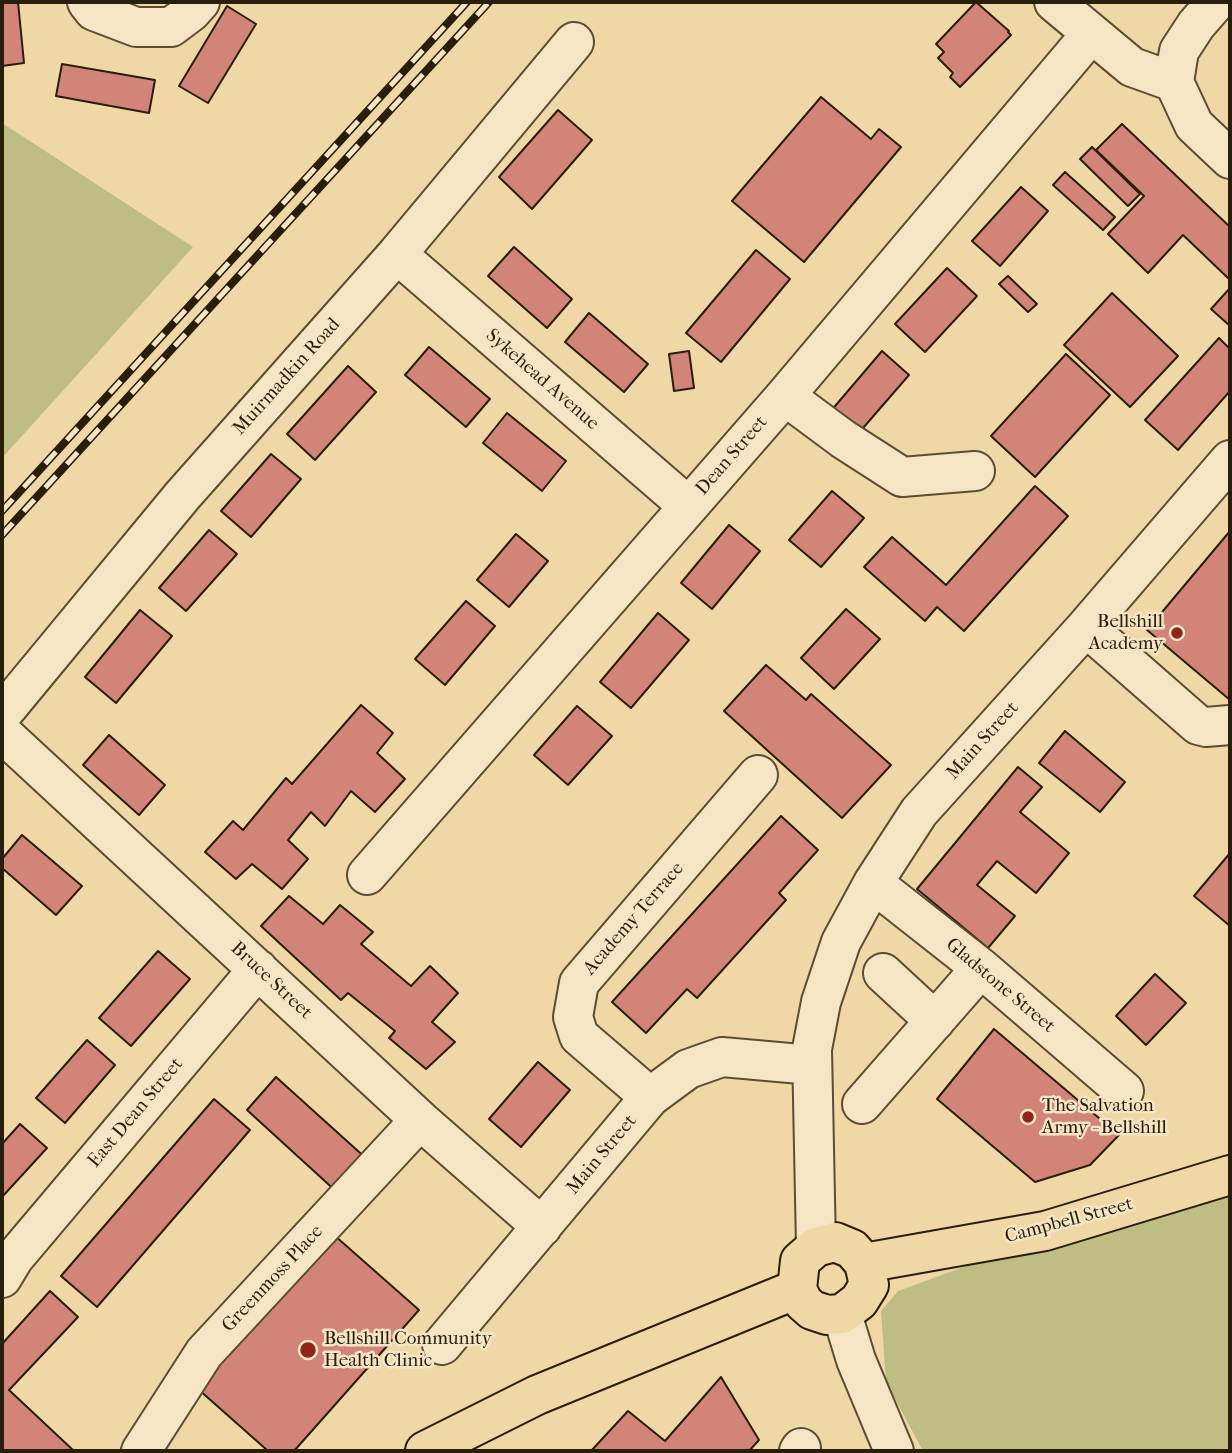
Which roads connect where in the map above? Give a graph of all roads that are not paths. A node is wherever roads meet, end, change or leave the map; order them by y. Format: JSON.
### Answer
{"nodes":[{"id":1,"x":87,"y":2,"type":"edge"},
{"id":2,"x":200,"y":2,"type":"edge"},
{"id":3,"x":1054,"y":2,"type":"edge"},
{"id":4,"x":1216,"y":2,"type":"edge"},
{"id":5,"x":1091,"y":34,"type":"junction"},
{"id":6,"x":574,"y":42,"type":"dead end"},
{"id":7,"x":1174,"y":82,"type":"junction"},
{"id":8,"x":1230,"y":159,"type":"edge"},
{"id":9,"x":397,"y":254,"type":"junction"},
{"id":10,"x":785,"y":396,"type":"junction"},
{"id":11,"x":1230,"y":460,"type":"edge"},
{"id":12,"x":975,"y":471,"type":"dead end"},
{"id":13,"x":688,"y":506,"type":"junction"},
{"id":14,"x":1086,"y":627,"type":"junction"},
{"id":15,"x":2,"y":714,"type":"edge"},
{"id":16,"x":1230,"y":725,"type":"edge"},
{"id":17,"x":2,"y":733,"type":"edge"},
{"id":18,"x":758,"y":775,"type":"dead end"},
{"id":19,"x":367,"y":875,"type":"dead end"},
{"id":20,"x":873,"y":883,"type":"junction"},
{"id":21,"x":981,"y":968,"type":"junction"},
{"id":22,"x":258,"y":969,"type":"junction"},
{"id":23,"x":883,"y":973,"type":"dead end"},
{"id":24,"x":935,"y":1021,"type":"junction"},
{"id":25,"x":812,"y":1065,"type":"junction"},
{"id":26,"x":1124,"y":1091,"type":"dead end"},
{"id":27,"x":650,"y":1097,"type":"junction"},
{"id":28,"x":862,"y":1104,"type":"dead end"},
{"id":29,"x":420,"y":1120,"type":"junction"},
{"id":30,"x":1230,"y":1175,"type":"edge"},
{"id":31,"x":542,"y":1227,"type":"junction"},
{"id":32,"x":816,"y":1247,"type":"junction"},
{"id":33,"x":6,"y":1263,"type":"edge"},
{"id":34,"x":864,"y":1263,"type":"junction"},
{"id":35,"x":797,"y":1289,"type":"junction"},
{"id":36,"x":842,"y":1314,"type":"junction"},
{"id":37,"x":442,"y":1345,"type":"dead end"},
{"id":38,"x":141,"y":1451,"type":"edge"},
{"id":39,"x":425,"y":1451,"type":"edge"},
{"id":40,"x":894,"y":1451,"type":"edge"}],
"edges":[{"from":1,"to":2,"type":"street"},
{"from":3,"to":5,"type":"street"},
{"from":4,"to":7,"type":"street"},
{"from":5,"to":7,"type":"street"},
{"from":5,"to":10,"type":"street","name":"Dean Street"},
{"from":6,"to":9,"type":"street","name":"Muirmadkin Road"},
{"from":7,"to":8,"type":"street"},
{"from":9,"to":13,"type":"street","name":"Sykehead Avenue"},
{"from":9,"to":15,"type":"street","name":"Muirmadkin Road"},
{"from":10,"to":12,"type":"street"},
{"from":10,"to":13,"type":"street","name":"Dean Street"},
{"from":11,"to":14,"type":"street","name":"Main Street"},
{"from":13,"to":19,"type":"street","name":"Dean Street"},
{"from":14,"to":16,"type":"street"},
{"from":14,"to":20,"type":"street","name":"Main Street"},
{"from":17,"to":22,"type":"street","name":"Bruce Street"},
{"from":18,"to":27,"type":"street","name":"Academy Terrace"},
{"from":20,"to":21,"type":"street","name":"Gladstone Street"},
{"from":20,"to":25,"type":"street","name":"Main Street"},
{"from":21,"to":24,"type":"street"},
{"from":21,"to":26,"type":"street","name":"Gladstone Street"},
{"from":22,"to":29,"type":"street","name":"Bruce Street"},
{"from":22,"to":33,"type":"street","name":"East Dean Street"},
{"from":23,"to":24,"type":"street"},
{"from":24,"to":28,"type":"street"},
{"from":25,"to":27,"type":"street","name":"Main Street"},
{"from":25,"to":32,"type":"street","name":"Main Street"},
{"from":27,"to":31,"type":"street","name":"Main Street"},
{"from":29,"to":31,"type":"street","name":"Bruce Street"},
{"from":29,"to":38,"type":"street","name":"Greenmoss Place"},
{"from":30,"to":34,"type":"main road","name":"Campbell Street"},
{"from":31,"to":37,"type":"street","name":"Main Street"},
{"from":32,"to":34,"type":"main road"},
{"from":32,"to":35,"type":"main road"},
{"from":34,"to":36,"type":"main road"},
{"from":35,"to":36,"type":"main road"},
{"from":35,"to":39,"type":"main road"},
{"from":36,"to":40,"type":"street"}]}
